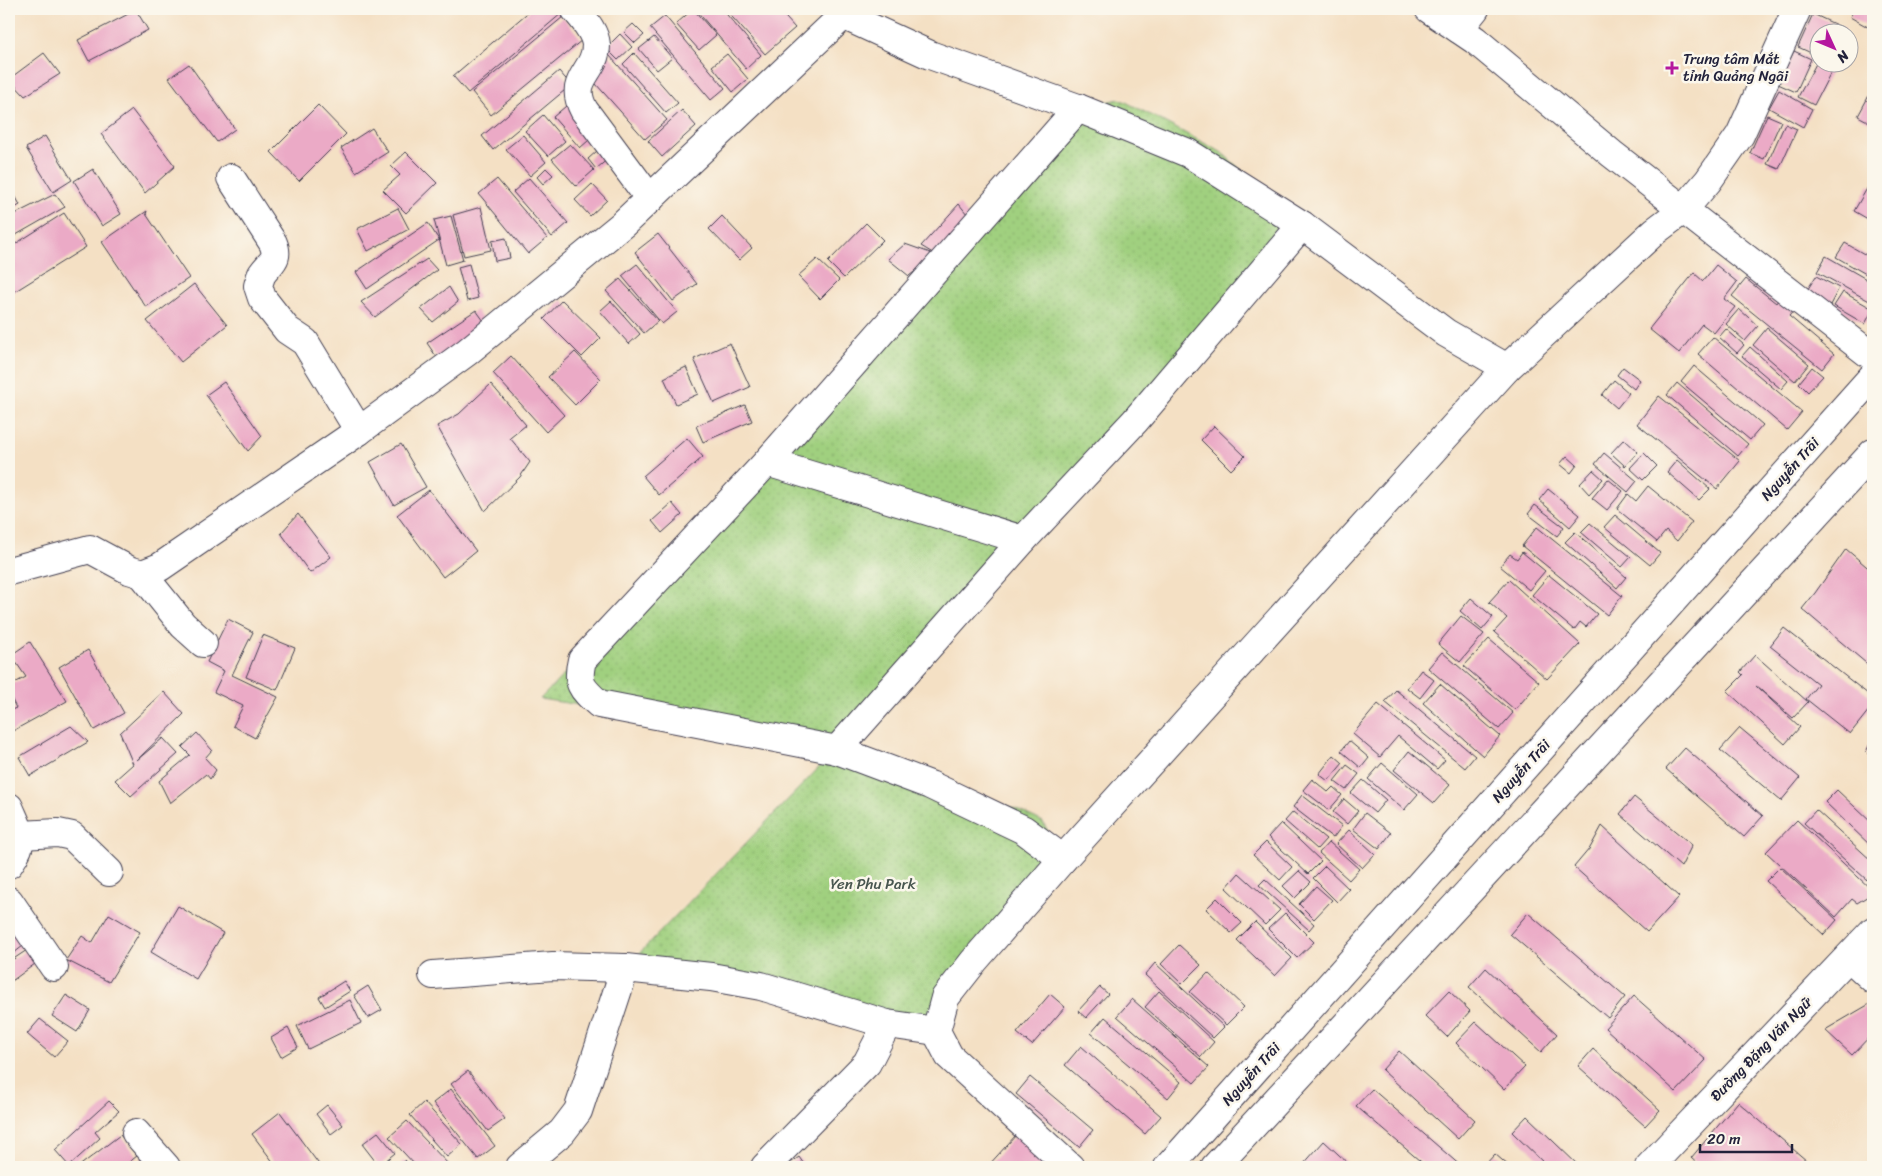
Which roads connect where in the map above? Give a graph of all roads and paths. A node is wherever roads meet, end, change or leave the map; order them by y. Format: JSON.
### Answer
{"nodes":[{"id":1,"x":575,"y":9,"type":"edge"},
{"id":2,"x":1429,"y":9,"type":"edge"},
{"id":3,"x":1797,"y":9,"type":"edge"},
{"id":4,"x":843,"y":11,"type":"edge"},
{"id":5,"x":1467,"y":19,"type":"edge"},
{"id":6,"x":1078,"y":108,"type":"junction"},
{"id":7,"x":230,"y":178,"type":"dead end"},
{"id":8,"x":650,"y":198,"type":"junction"},
{"id":9,"x":1683,"y":210,"type":"junction"},
{"id":10,"x":1302,"y":225,"type":"junction"},
{"id":11,"x":1873,"y":357,"type":"edge"},
{"id":12,"x":1507,"y":368,"type":"junction"},
{"id":13,"x":1873,"y":376,"type":"edge"},
{"id":14,"x":359,"y":431,"type":"junction"},
{"id":15,"x":1873,"y":453,"type":"edge"},
{"id":16,"x":767,"y":462,"type":"junction"},
{"id":17,"x":1023,"y":540,"type":"junction"},
{"id":18,"x":9,"y":571,"type":"edge"},
{"id":19,"x":142,"y":574,"type":"junction"},
{"id":20,"x":203,"y":643,"type":"dead end"},
{"id":21,"x":837,"y":750,"type":"junction"},
{"id":22,"x":9,"y":807,"type":"edge"},
{"id":23,"x":21,"y":835,"type":"junction"},
{"id":24,"x":1063,"y":859,"type":"junction"},
{"id":25,"x":9,"y":864,"type":"edge"},
{"id":26,"x":110,"y":872,"type":"dead end"},
{"id":27,"x":9,"y":901,"type":"edge"},
{"id":28,"x":1873,"y":931,"type":"edge"},
{"id":29,"x":1850,"y":957,"type":"junction"},
{"id":30,"x":54,"y":967,"type":"dead end"},
{"id":31,"x":625,"y":968,"type":"junction"},
{"id":32,"x":433,"y":975,"type":"dead end"},
{"id":33,"x":1873,"y":978,"type":"edge"},
{"id":34,"x":887,"y":1024,"type":"junction"},
{"id":35,"x":936,"y":1031,"type":"junction"},
{"id":36,"x":136,"y":1133,"type":"dead end"},
{"id":37,"x":166,"y":1167,"type":"edge"},
{"id":38,"x":520,"y":1167,"type":"edge"},
{"id":39,"x":765,"y":1167,"type":"edge"},
{"id":40,"x":1070,"y":1167,"type":"edge"},
{"id":41,"x":1168,"y":1167,"type":"edge"},
{"id":42,"x":1215,"y":1167,"type":"edge"},
{"id":43,"x":1649,"y":1167,"type":"edge"}],
"edges":[{"from":1,"to":8,"type":"street"},
{"from":2,"to":5,"type":"street"},
{"from":3,"to":9,"type":"street"},
{"from":4,"to":6,"type":"street"},
{"from":4,"to":8,"type":"street"},
{"from":5,"to":9,"type":"street"},
{"from":6,"to":10,"type":"street"},
{"from":6,"to":16,"type":"street"},
{"from":7,"to":14,"type":"street"},
{"from":8,"to":14,"type":"street"},
{"from":9,"to":11,"type":"street"},
{"from":9,"to":12,"type":"street"},
{"from":10,"to":12,"type":"street"},
{"from":10,"to":17,"type":"street"},
{"from":12,"to":24,"type":"street"},
{"from":13,"to":41,"type":"street","name":"Nguyễn Trãi"},
{"from":14,"to":19,"type":"street"},
{"from":15,"to":42,"type":"street"},
{"from":16,"to":17,"type":"street"},
{"from":16,"to":21,"type":"street"},
{"from":17,"to":21,"type":"street"},
{"from":18,"to":19,"type":"street"},
{"from":19,"to":20,"type":"street"},
{"from":21,"to":24,"type":"street"},
{"from":22,"to":23,"type":"street"},
{"from":23,"to":25,"type":"street"},
{"from":23,"to":26,"type":"street"},
{"from":24,"to":35,"type":"street"},
{"from":27,"to":30,"type":"street"},
{"from":28,"to":29,"type":"street","name":"Đường Đặng Văn Ngữ"},
{"from":29,"to":33,"type":"street"},
{"from":29,"to":43,"type":"street","name":"Đường Đặng Văn Ngữ"},
{"from":31,"to":32,"type":"street"},
{"from":31,"to":34,"type":"street"},
{"from":31,"to":38,"type":"street"},
{"from":34,"to":35,"type":"street"},
{"from":34,"to":39,"type":"street"},
{"from":35,"to":40,"type":"street"},
{"from":36,"to":37,"type":"street"}]}
